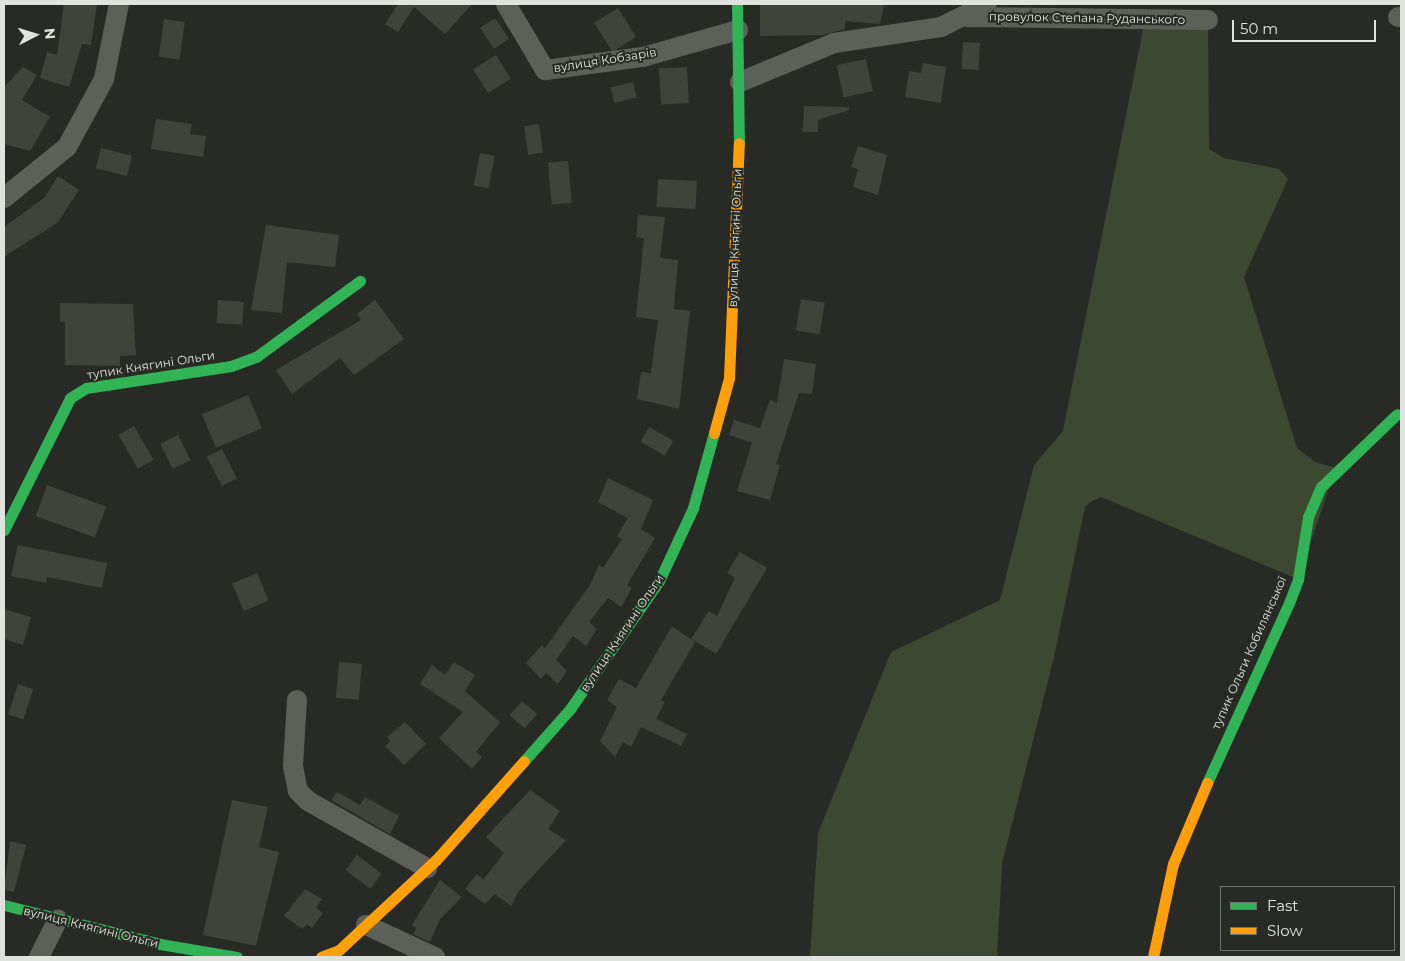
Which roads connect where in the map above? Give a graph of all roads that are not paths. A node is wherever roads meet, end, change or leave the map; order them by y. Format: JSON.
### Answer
{"nodes":[{"id":1,"x":120,"y":4,"type":"edge"},
{"id":2,"x":506,"y":4,"type":"edge"},
{"id":3,"x":737,"y":4,"type":"edge"},
{"id":4,"x":987,"y":4,"type":"edge"},
{"id":5,"x":967,"y":17,"type":"junction"},
{"id":6,"x":1208,"y":20,"type":"dead end"},
{"id":7,"x":738,"y":30,"type":"junction"},
{"id":8,"x":740,"y":82,"type":"junction"},
{"id":9,"x":4,"y":198,"type":"edge"},
{"id":10,"x":360,"y":282,"type":"dead end"},
{"id":11,"x":1396,"y":414,"type":"dead end"},
{"id":12,"x":4,"y":530,"type":"edge"},
{"id":13,"x":297,"y":700,"type":"dead end"},
{"id":14,"x":427,"y":868,"type":"junction"},
{"id":15,"x":4,"y":905,"type":"edge"},
{"id":16,"x":58,"y":919,"type":"junction"},
{"id":17,"x":366,"y":925,"type":"junction"},
{"id":18,"x":39,"y":957,"type":"edge"},
{"id":19,"x":237,"y":957,"type":"edge"},
{"id":20,"x":321,"y":957,"type":"edge"},
{"id":21,"x":435,"y":957,"type":"edge"},
{"id":22,"x":1153,"y":957,"type":"edge"}],
"edges":[{"from":1,"to":9,"type":"street"},
{"from":2,"to":7,"type":"street"},
{"from":3,"to":7,"type":"street","name":"вулиця Княгині Ольги"},
{"from":4,"to":5,"type":"street"},
{"from":5,"to":6,"type":"street","name":"провулок Степана Руданського"},
{"from":5,"to":8,"type":"street"},
{"from":7,"to":8,"type":"street","name":"вулиця Княгині Ольги"},
{"from":8,"to":14,"type":"street","name":"вулиця Княгині Ольги"},
{"from":10,"to":12,"type":"street","name":"тупик Княгині Ольги"},
{"from":11,"to":22,"type":"street","name":"тупик Ольги Кобилянської"},
{"from":13,"to":14,"type":"street"},
{"from":14,"to":17,"type":"street","name":"вулиця Княгині Ольги"},
{"from":15,"to":16,"type":"street","name":"вулиця Княгині Ольги"},
{"from":16,"to":18,"type":"street"},
{"from":16,"to":19,"type":"street","name":"вулиця Княгині Ольги"},
{"from":17,"to":20,"type":"street","name":"вулиця Княгині Ольги"},
{"from":17,"to":21,"type":"street"}]}
